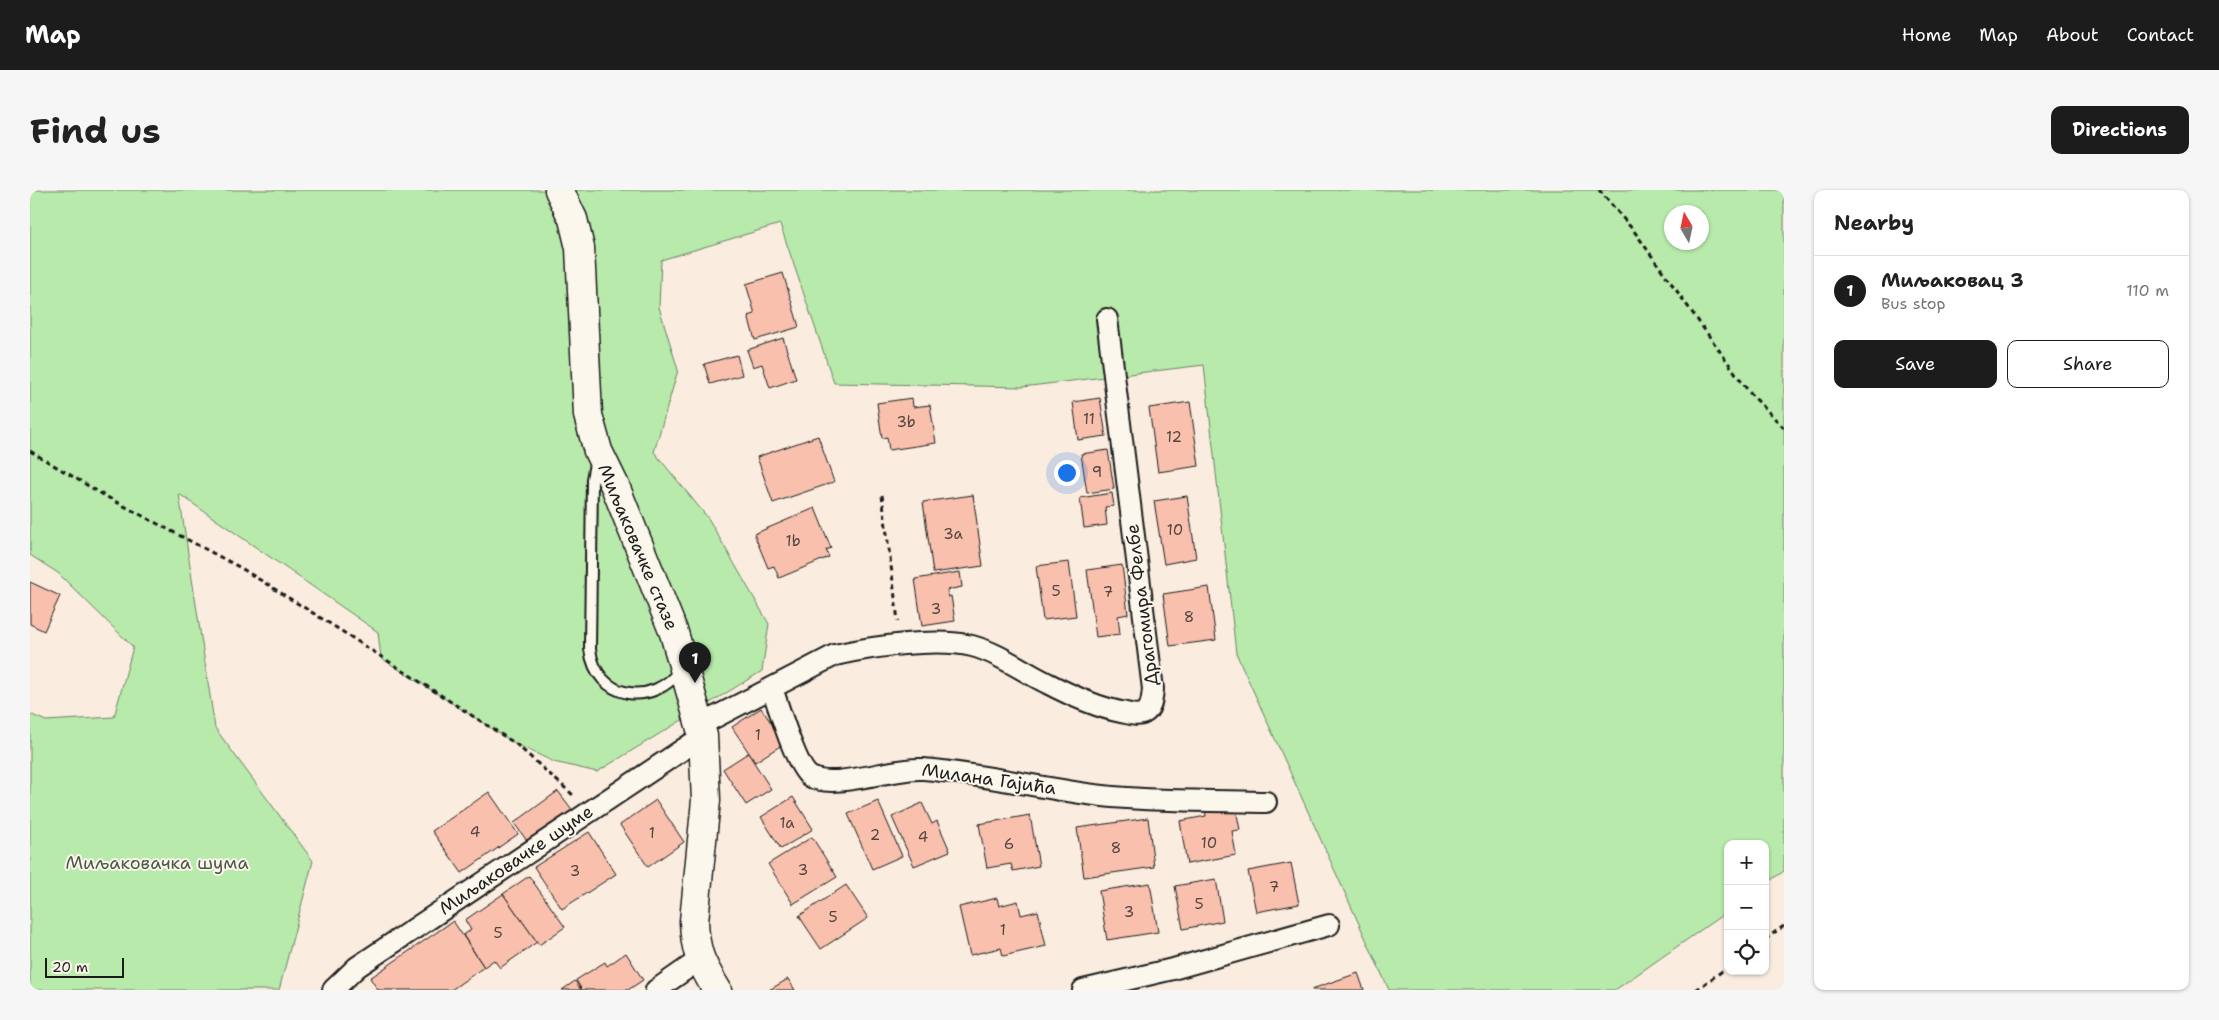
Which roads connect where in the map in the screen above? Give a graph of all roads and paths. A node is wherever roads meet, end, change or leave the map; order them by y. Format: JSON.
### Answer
{"nodes":[{"id":1,"x":559,"y":190,"type":"edge"},
{"id":2,"x":1599,"y":190,"type":"edge"},
{"id":3,"x":1107,"y":318,"type":"dead end"},
{"id":4,"x":1784,"y":428,"type":"edge"},
{"id":5,"x":30,"y":451,"type":"edge"},
{"id":6,"x":598,"y":451,"type":"junction"},
{"id":7,"x":882,"y":495,"type":"dead end"},
{"id":8,"x":901,"y":646,"type":"junction"},
{"id":9,"x":684,"y":664,"type":"junction"},
{"id":10,"x":772,"y":688,"type":"junction"},
{"id":11,"x":701,"y":730,"type":"junction"},
{"id":12,"x":1266,"y":802,"type":"dead end"},
{"id":13,"x":590,"y":811,"type":"junction"},
{"id":14,"x":1329,"y":925,"type":"dead end"},
{"id":15,"x":1784,"y":926,"type":"edge"},
{"id":16,"x":1769,"y":937,"type":"edge"},
{"id":17,"x":699,"y":960,"type":"junction"},
{"id":18,"x":1724,"y":970,"type":"edge"},
{"id":19,"x":333,"y":990,"type":"edge"},
{"id":20,"x":656,"y":990,"type":"edge"},
{"id":21,"x":717,"y":990,"type":"edge"},
{"id":22,"x":1083,"y":990,"type":"edge"},
{"id":23,"x":1696,"y":990,"type":"edge"}],
"edges":[{"from":1,"to":6,"type":"street","name":"Миљаковачке стазе"},
{"from":2,"to":4,"type":"path"},
{"from":3,"to":8,"type":"street","name":"Драгомира Фелбе"},
{"from":5,"to":13,"type":"path"},
{"from":6,"to":9,"type":"street","name":"Миљаковачке стазе"},
{"from":6,"to":9,"type":"lane"},
{"from":7,"to":8,"type":"path"},
{"from":8,"to":10,"type":"street","name":"Драгомира Фелбе"},
{"from":9,"to":11,"type":"street","name":"Миљаковачке стазе"},
{"from":10,"to":11,"type":"street","name":"Драгомира Фелбе"},
{"from":10,"to":12,"type":"street","name":"Милана Гајића"},
{"from":11,"to":13,"type":"street","name":"Миљаковачке шуме"},
{"from":11,"to":17,"type":"street","name":"Миљаковачке стазе"},
{"from":13,"to":19,"type":"street","name":"Миљаковачке шуме"},
{"from":14,"to":22,"type":"street"},
{"from":15,"to":16,"type":"path"},
{"from":17,"to":20,"type":"street"},
{"from":17,"to":21,"type":"street","name":"Миљаковачке стазе"},
{"from":18,"to":23,"type":"path"}]}
